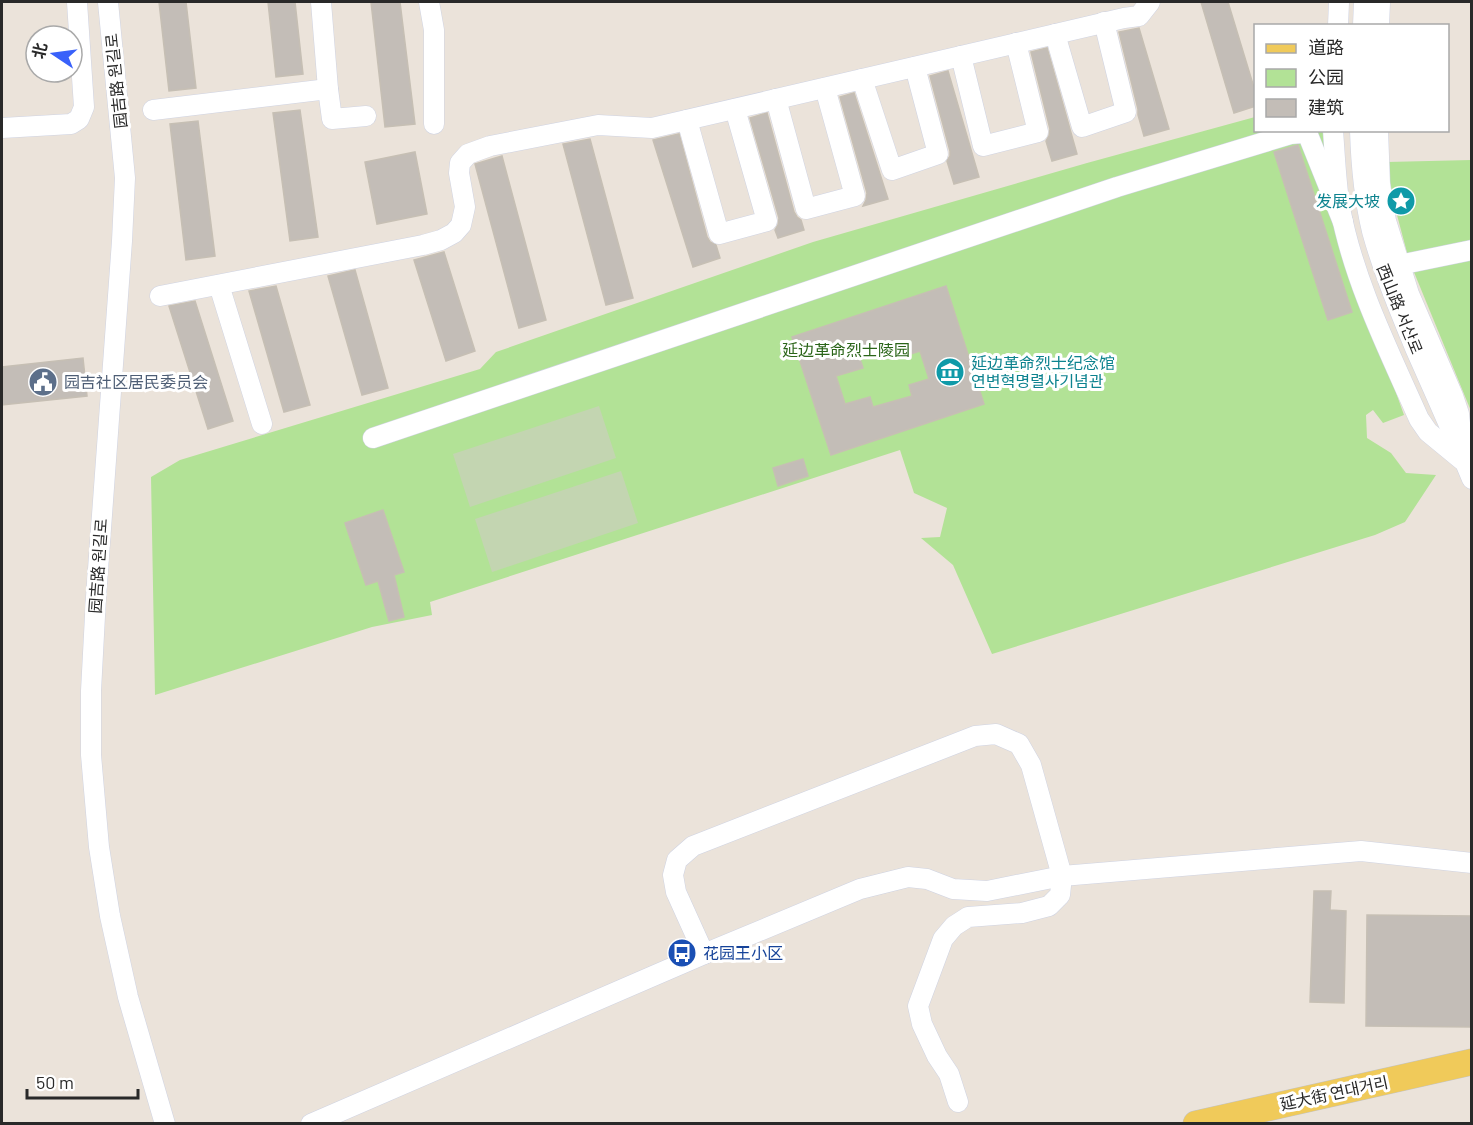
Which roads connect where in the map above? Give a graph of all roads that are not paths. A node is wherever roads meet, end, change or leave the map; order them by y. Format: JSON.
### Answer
{"nodes":[{"id":1,"x":77,"y":2,"type":"edge"},
{"id":2,"x":108,"y":2,"type":"edge"},
{"id":3,"x":321,"y":2,"type":"edge"},
{"id":4,"x":429,"y":2,"type":"edge"},
{"id":5,"x":1150,"y":2,"type":"edge"},
{"id":6,"x":1339,"y":2,"type":"edge"},
{"id":7,"x":1364,"y":2,"type":"edge"},
{"id":8,"x":1380,"y":2,"type":"edge"},
{"id":9,"x":1104,"y":22,"type":"junction"},
{"id":10,"x":1338,"y":24,"type":"edge"},
{"id":11,"x":1364,"y":24,"type":"edge"},
{"id":12,"x":1379,"y":24,"type":"edge"},
{"id":13,"x":1055,"y":34,"type":"junction"},
{"id":14,"x":1016,"y":43,"type":"junction"},
{"id":15,"x":961,"y":56,"type":"junction"},
{"id":16,"x":915,"y":67,"type":"junction"},
{"id":17,"x":862,"y":79,"type":"junction"},
{"id":18,"x":825,"y":88,"type":"junction"},
{"id":19,"x":328,"y":89,"type":"junction"},
{"id":20,"x":776,"y":99,"type":"junction"},
{"id":21,"x":735,"y":109,"type":"junction"},
{"id":22,"x":153,"y":110,"type":"dead end"},
{"id":23,"x":366,"y":116,"type":"dead end"},
{"id":24,"x":687,"y":120,"type":"junction"},
{"id":25,"x":434,"y":124,"type":"dead end"},
{"id":26,"x":2,"y":128,"type":"edge"},
{"id":27,"x":1333,"y":132,"type":"edge"},
{"id":28,"x":1360,"y":132,"type":"edge"},
{"id":29,"x":1377,"y":132,"type":"edge"},
{"id":30,"x":1343,"y":222,"type":"junction"},
{"id":31,"x":1472,"y":250,"type":"edge"},
{"id":32,"x":1399,"y":265,"type":"junction"},
{"id":33,"x":219,"y":285,"type":"junction"},
{"id":34,"x":160,"y":296,"type":"dead end"},
{"id":35,"x":262,"y":424,"type":"dead end"},
{"id":36,"x":374,"y":438,"type":"dead end"},
{"id":37,"x":1468,"y":471,"type":"edge"},
{"id":38,"x":1472,"y":863,"type":"edge"},
{"id":39,"x":1062,"y":876,"type":"junction"},
{"id":40,"x":704,"y":954,"type":"junction"},
{"id":41,"x":1472,"y":1062,"type":"edge"},
{"id":42,"x":958,"y":1102,"type":"dead end"},
{"id":43,"x":165,"y":1124,"type":"edge"},
{"id":44,"x":312,"y":1124,"type":"edge"},
{"id":45,"x":1196,"y":1124,"type":"edge"}],
"edges":[{"from":1,"to":26,"type":"street"},
{"from":2,"to":43,"type":"street","name":"园吉路 원길로"},
{"from":3,"to":19,"type":"street"},
{"from":4,"to":25,"type":"street"},
{"from":5,"to":9,"type":"street"},
{"from":6,"to":10,"type":"street"},
{"from":7,"to":11,"type":"street"},
{"from":8,"to":12,"type":"street"},
{"from":9,"to":13,"type":"street"},
{"from":9,"to":13,"type":"street"},
{"from":13,"to":14,"type":"street"},
{"from":14,"to":15,"type":"street"},
{"from":14,"to":15,"type":"street"},
{"from":15,"to":16,"type":"street"},
{"from":16,"to":17,"type":"street"},
{"from":16,"to":17,"type":"street"},
{"from":17,"to":18,"type":"street"},
{"from":18,"to":20,"type":"street"},
{"from":18,"to":20,"type":"street"},
{"from":19,"to":22,"type":"street"},
{"from":19,"to":23,"type":"street"},
{"from":20,"to":21,"type":"street"},
{"from":21,"to":24,"type":"street"},
{"from":21,"to":24,"type":"street"},
{"from":24,"to":33,"type":"street"},
{"from":27,"to":30,"type":"street"},
{"from":28,"to":37,"type":"street","name":"西山路 서산로"},
{"from":29,"to":32,"type":"street"},
{"from":30,"to":36,"type":"street"},
{"from":30,"to":37,"type":"street"},
{"from":31,"to":32,"type":"street"},
{"from":32,"to":37,"type":"street"},
{"from":33,"to":34,"type":"street"},
{"from":33,"to":35,"type":"street"},
{"from":38,"to":39,"type":"street"},
{"from":39,"to":40,"type":"street"},
{"from":39,"to":40,"type":"street"},
{"from":39,"to":42,"type":"street"},
{"from":40,"to":44,"type":"street"},
{"from":41,"to":45,"type":"main road","name":"延大街 연대거리"}]}
